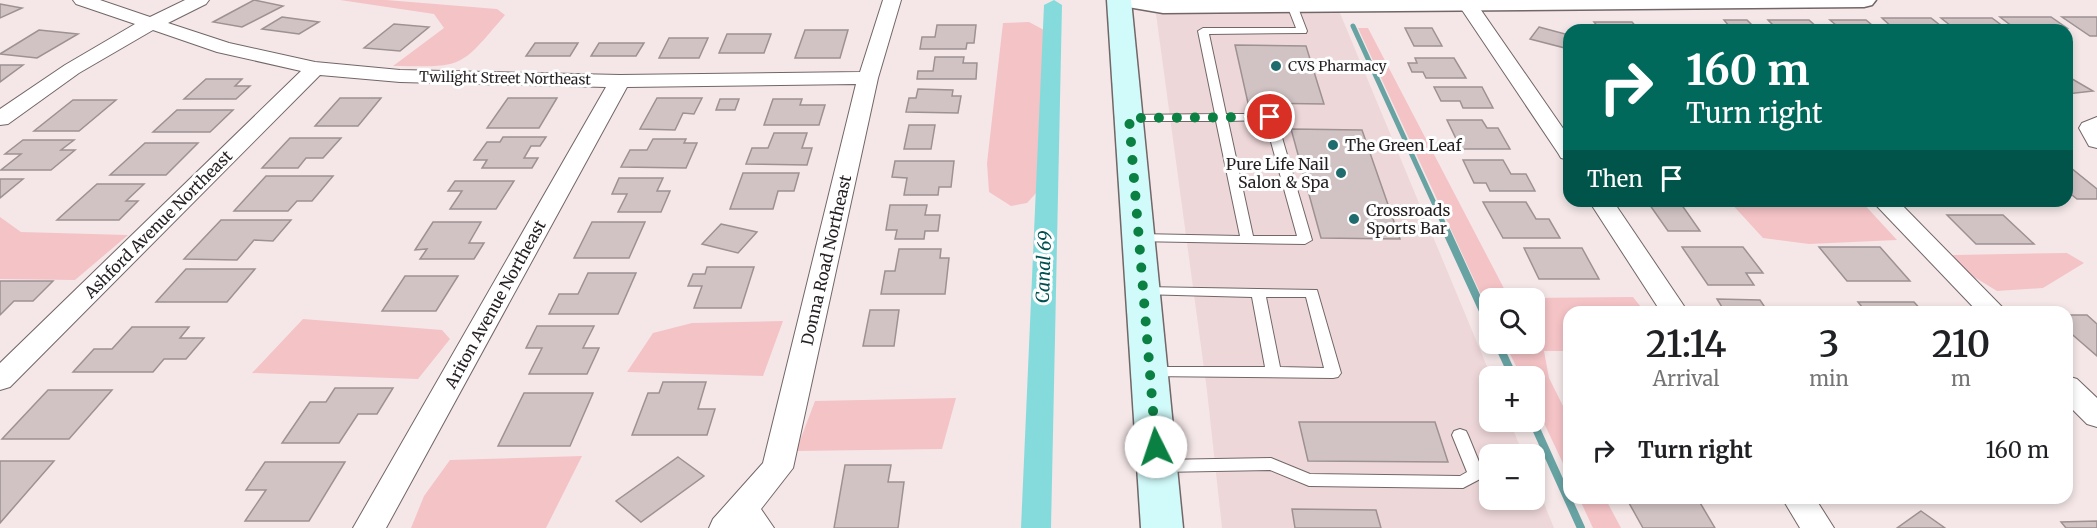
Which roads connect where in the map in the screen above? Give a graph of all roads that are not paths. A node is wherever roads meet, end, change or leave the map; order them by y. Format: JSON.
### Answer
{"nodes":[{"id":1,"x":82,"y":0,"type":"edge"},
{"id":2,"x":200,"y":0,"type":"edge"},
{"id":3,"x":892,"y":0,"type":"edge"},
{"id":4,"x":1122,"y":0,"type":"edge"},
{"id":5,"x":1864,"y":0,"type":"edge"},
{"id":6,"x":1467,"y":4,"type":"junction"},
{"id":7,"x":1292,"y":5,"type":"junction"},
{"id":8,"x":150,"y":22,"type":"junction"},
{"id":9,"x":315,"y":68,"type":"junction"},
{"id":10,"x":868,"y":78,"type":"junction"},
{"id":11,"x":620,"y":81,"type":"junction"},
{"id":12,"x":1129,"y":118,"type":"junction"},
{"id":13,"x":1222,"y":118,"type":"junction"},
{"id":14,"x":0,"y":119,"type":"edge"},
{"id":15,"x":1559,"y":124,"type":"edge"},
{"id":16,"x":1605,"y":207,"type":"edge"},
{"id":17,"x":1890,"y":207,"type":"edge"},
{"id":18,"x":1139,"y":238,"type":"junction"},
{"id":19,"x":1247,"y":240,"type":"junction"},
{"id":20,"x":1144,"y":291,"type":"junction"},
{"id":21,"x":1258,"y":293,"type":"junction"},
{"id":22,"x":1671,"y":306,"type":"edge"},
{"id":23,"x":1988,"y":306,"type":"edge"},
{"id":24,"x":1150,"y":372,"type":"junction"},
{"id":25,"x":1274,"y":373,"type":"junction"},
{"id":26,"x":0,"y":380,"type":"edge"},
{"id":27,"x":2073,"y":392,"type":"edge"},
{"id":28,"x":2097,"y":416,"type":"edge"},
{"id":29,"x":1460,"y":435,"type":"dead end"},
{"id":30,"x":1158,"y":466,"type":"junction"},
{"id":31,"x":1802,"y":504,"type":"edge"},
{"id":32,"x":742,"y":522,"type":"edge"},
{"id":33,"x":369,"y":528,"type":"edge"},
{"id":34,"x":1162,"y":528,"type":"edge"},
{"id":35,"x":1818,"y":528,"type":"edge"}],
"edges":[{"from":1,"to":8,"type":"street","name":"Twilight Street Northeast"},
{"from":2,"to":8,"type":"street"},
{"from":3,"to":10,"type":"street","name":"Donna Road Northeast"},
{"from":4,"to":7,"type":"street"},
{"from":4,"to":12,"type":"main road"},
{"from":5,"to":6,"type":"street"},
{"from":6,"to":7,"type":"street"},
{"from":6,"to":15,"type":"street"},
{"from":7,"to":13,"type":"lane"},
{"from":8,"to":9,"type":"street","name":"Twilight Street Northeast"},
{"from":8,"to":14,"type":"street"},
{"from":9,"to":11,"type":"street","name":"Twilight Street Northeast"},
{"from":9,"to":26,"type":"street","name":"Ashford Avenue Northeast"},
{"from":10,"to":11,"type":"street","name":"Twilight Street Northeast"},
{"from":10,"to":32,"type":"street","name":"Donna Road Northeast"},
{"from":11,"to":33,"type":"street","name":"Ariton Avenue Northeast"},
{"from":12,"to":13,"type":"lane"},
{"from":12,"to":18,"type":"main road"},
{"from":13,"to":19,"type":"lane"},
{"from":13,"to":19,"type":"lane"},
{"from":16,"to":22,"type":"street"},
{"from":17,"to":23,"type":"street"},
{"from":18,"to":19,"type":"lane"},
{"from":18,"to":20,"type":"main road"},
{"from":20,"to":21,"type":"lane"},
{"from":20,"to":24,"type":"main road"},
{"from":21,"to":25,"type":"lane"},
{"from":21,"to":25,"type":"lane"},
{"from":24,"to":25,"type":"lane"},
{"from":24,"to":30,"type":"main road"},
{"from":27,"to":28,"type":"street"},
{"from":29,"to":30,"type":"lane"},
{"from":30,"to":34,"type":"main road"},
{"from":31,"to":35,"type":"street"}]}
